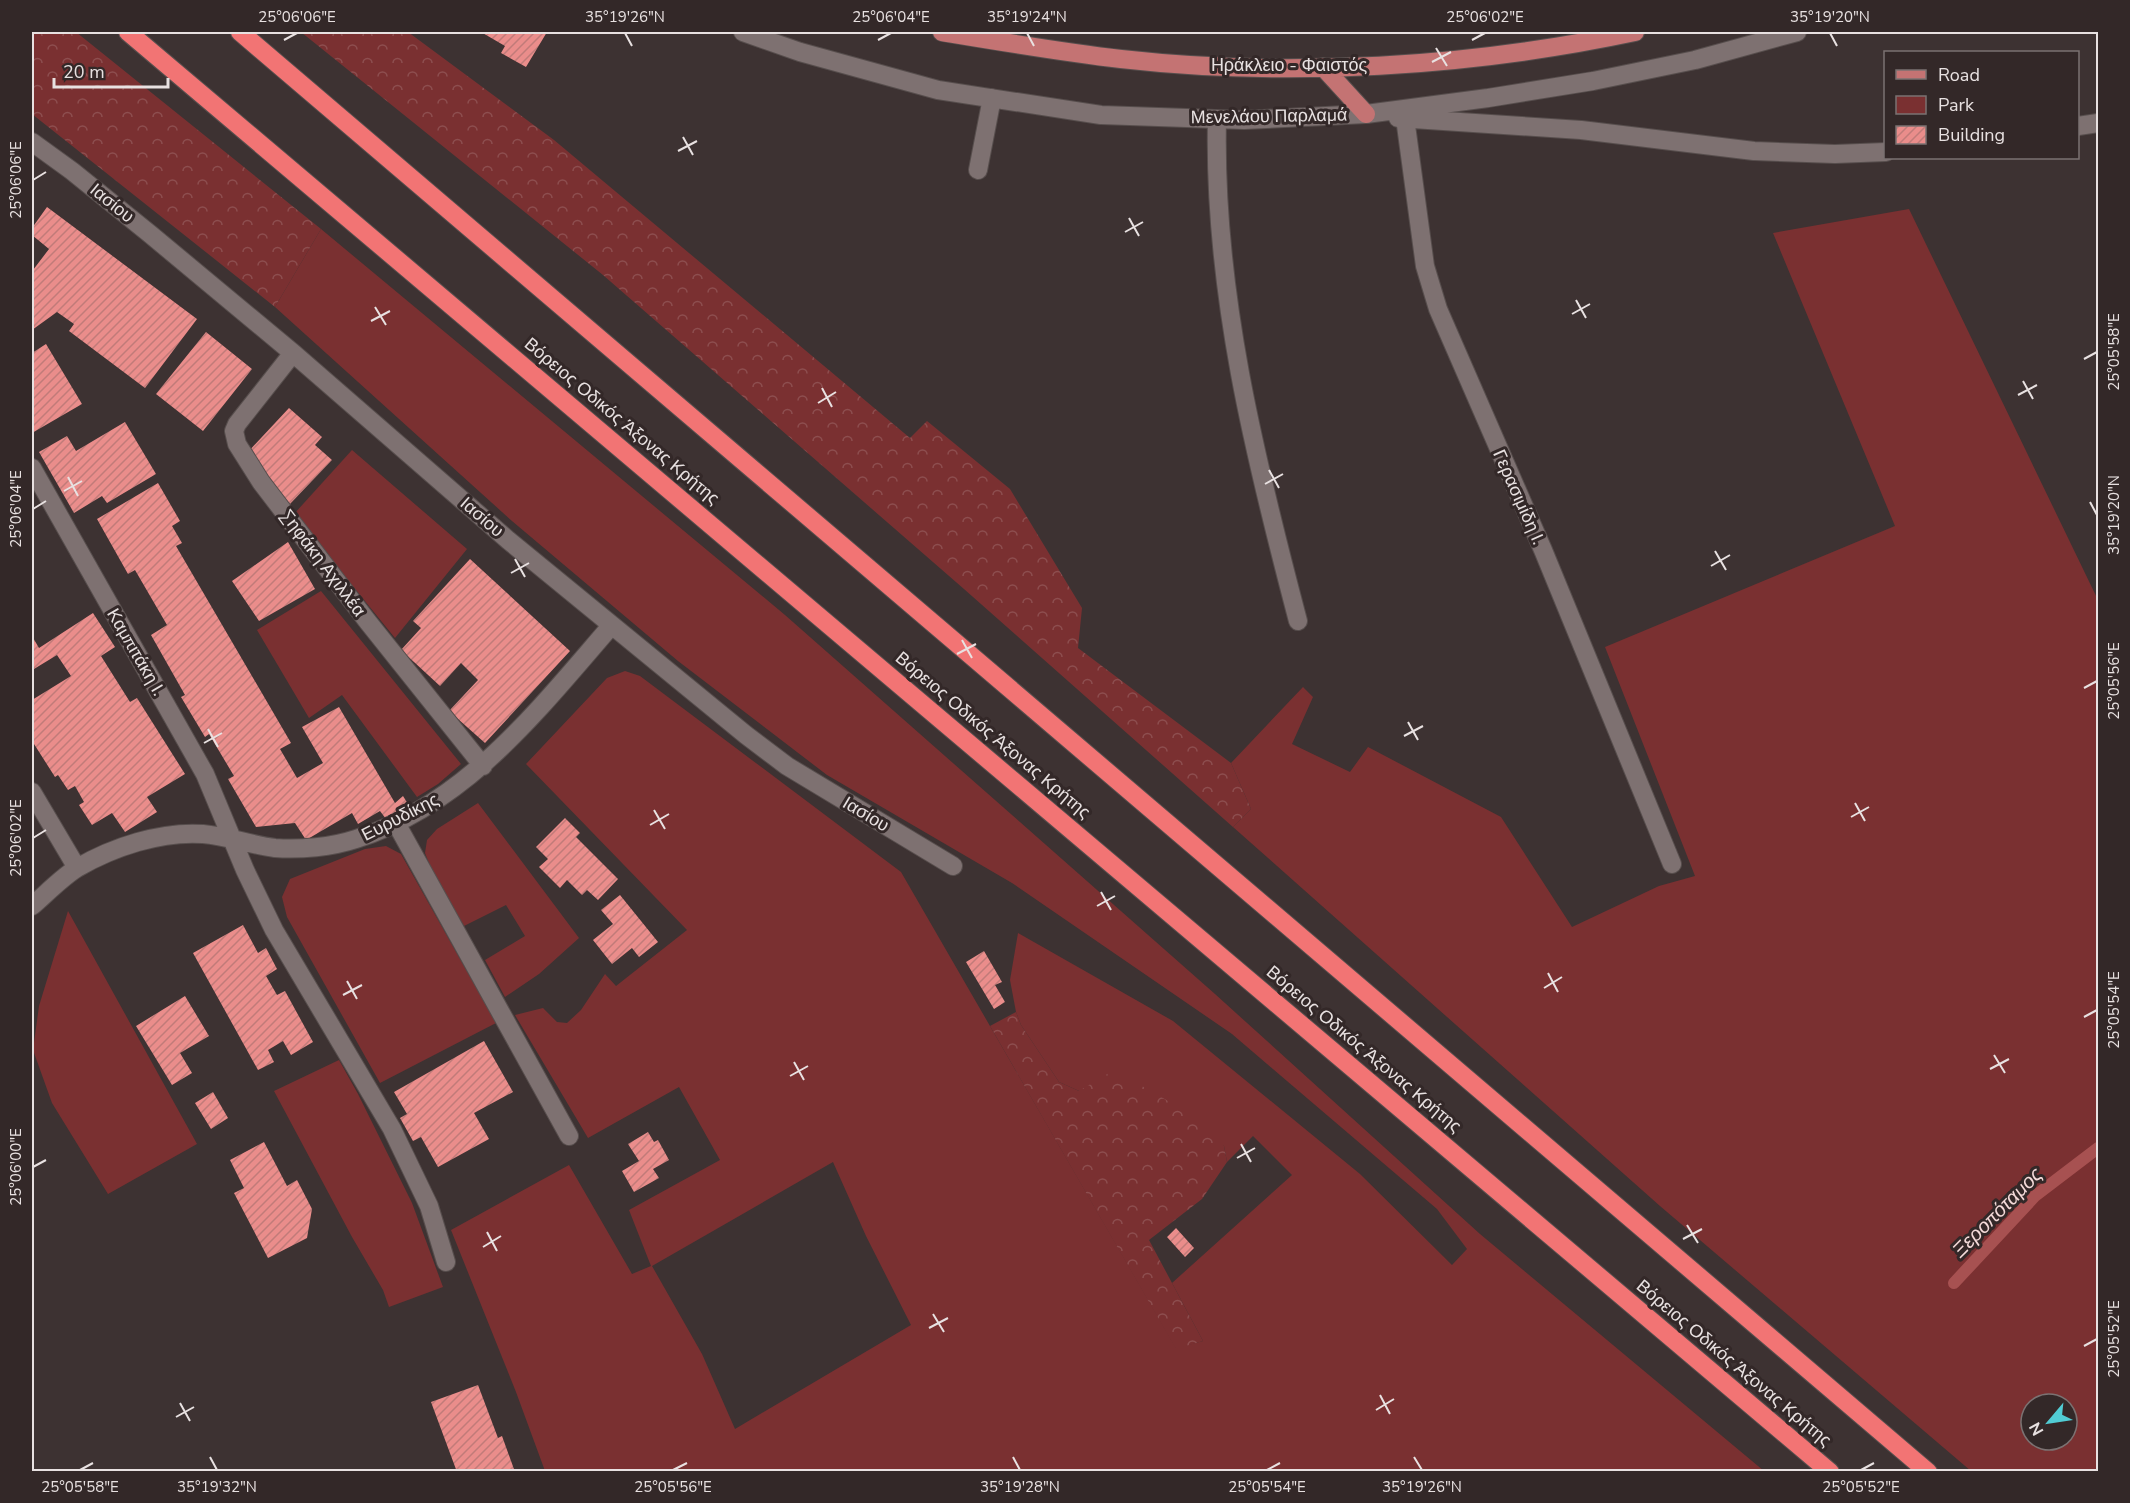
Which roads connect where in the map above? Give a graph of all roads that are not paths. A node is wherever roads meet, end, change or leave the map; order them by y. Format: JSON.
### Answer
{"nodes":[{"id":1,"x":128,"y":32,"type":"edge"},
{"id":2,"x":240,"y":32,"type":"edge"},
{"id":3,"x":743,"y":32,"type":"edge"},
{"id":4,"x":942,"y":32,"type":"edge"},
{"id":5,"x":1635,"y":32,"type":"edge"},
{"id":6,"x":1797,"y":32,"type":"edge"},
{"id":7,"x":1323,"y":68,"type":"junction"},
{"id":8,"x":992,"y":98,"type":"junction"},
{"id":9,"x":1366,"y":114,"type":"junction"},
{"id":10,"x":1405,"y":118,"type":"junction"},
{"id":11,"x":1217,"y":120,"type":"junction"},
{"id":12,"x":2098,"y":123,"type":"edge"},
{"id":13,"x":2079,"y":126,"type":"edge"},
{"id":14,"x":32,"y":142,"type":"edge"},
{"id":15,"x":1884,"y":152,"type":"edge"},
{"id":16,"x":978,"y":170,"type":"dead end"},
{"id":17,"x":293,"y":353,"type":"junction"},
{"id":18,"x":32,"y":468,"type":"edge"},
{"id":19,"x":1298,"y":621,"type":"dead end"},
{"id":20,"x":611,"y":626,"type":"junction"},
{"id":21,"x":483,"y":766,"type":"junction"},
{"id":22,"x":32,"y":792,"type":"edge"},
{"id":23,"x":396,"y":823,"type":"junction"},
{"id":24,"x":233,"y":840,"type":"junction"},
{"id":25,"x":1672,"y":864,"type":"dead end"},
{"id":26,"x":953,"y":866,"type":"dead end"},
{"id":27,"x":77,"y":868,"type":"junction"},
{"id":28,"x":32,"y":906,"type":"edge"},
{"id":29,"x":569,"y":1136,"type":"dead end"},
{"id":30,"x":446,"y":1262,"type":"dead end"},
{"id":31,"x":1830,"y":1472,"type":"edge"},
{"id":32,"x":1928,"y":1472,"type":"edge"}],
"edges":[{"from":1,"to":31,"type":"highway","name":"Βόρειος Οδικός Άξονας Κρήτης"},
{"from":2,"to":32,"type":"highway"},
{"from":3,"to":8,"type":"street","name":"Μενελάου Παρλαμά"},
{"from":4,"to":7,"type":"main road","name":"Ηράκλειο - Φαιστός"},
{"from":5,"to":7,"type":"main road","name":"Ηράκλειο - Φαιστός"},
{"from":6,"to":9,"type":"street","name":"Μενελάου Παρλαμά"},
{"from":7,"to":9,"type":"main road"},
{"from":8,"to":11,"type":"street","name":"Μενελάου Παρλαμά"},
{"from":8,"to":16,"type":"street"},
{"from":9,"to":10,"type":"street"},
{"from":9,"to":11,"type":"street","name":"Μενελάου Παρλαμά"},
{"from":10,"to":15,"type":"street"},
{"from":10,"to":25,"type":"street","name":"Γερασιμίδη Ι."},
{"from":11,"to":19,"type":"street"},
{"from":12,"to":13,"type":"street"},
{"from":14,"to":17,"type":"street","name":"Ιασίου"},
{"from":17,"to":20,"type":"street","name":"Ιασίου"},
{"from":17,"to":21,"type":"street","name":"Σηφάκη Αχιλλέα"},
{"from":18,"to":24,"type":"street","name":"Καμπιτάκη Ι."},
{"from":20,"to":21,"type":"street","name":"Ευρυδίκης"},
{"from":20,"to":26,"type":"street","name":"Ιασίου"},
{"from":21,"to":23,"type":"street","name":"Ευρυδίκης"},
{"from":22,"to":27,"type":"street"},
{"from":23,"to":24,"type":"street","name":"Ευρυδίκης"},
{"from":23,"to":29,"type":"street"},
{"from":24,"to":27,"type":"street","name":"Ευρυδίκης"},
{"from":24,"to":30,"type":"street","name":"Καμπιτάκη Ι."},
{"from":27,"to":28,"type":"street","name":"Ευρυδίκης"}]}
